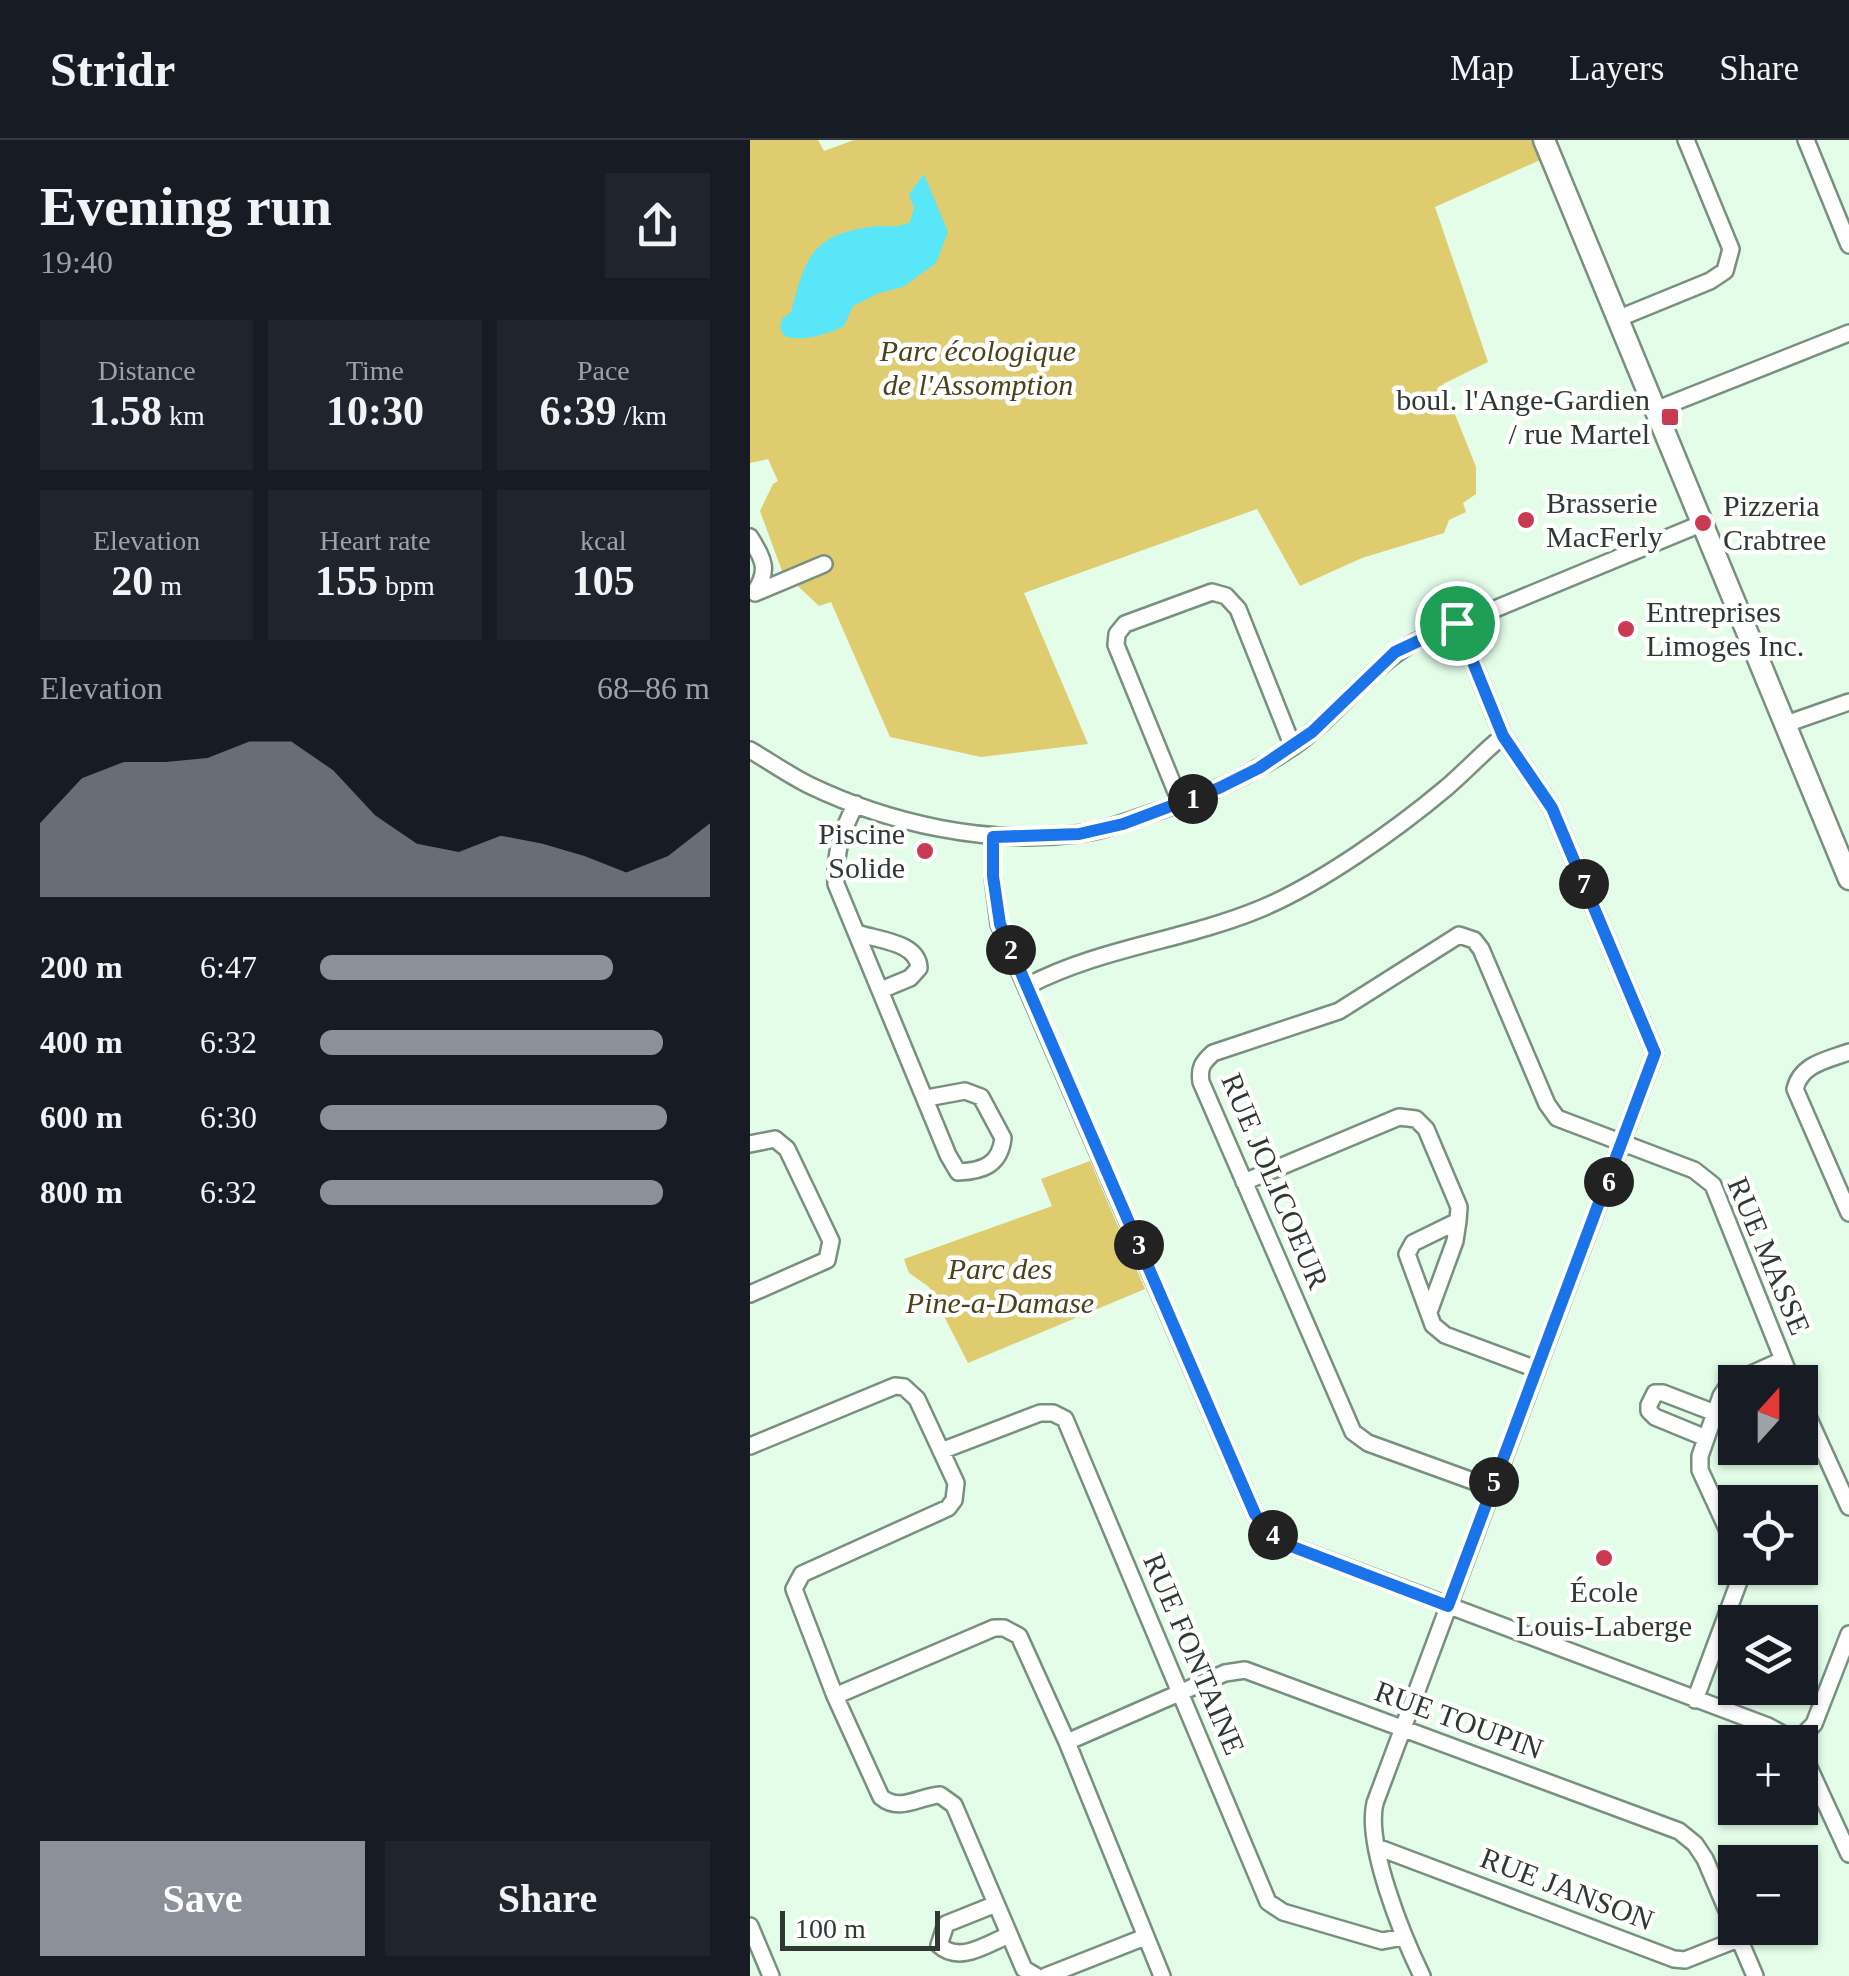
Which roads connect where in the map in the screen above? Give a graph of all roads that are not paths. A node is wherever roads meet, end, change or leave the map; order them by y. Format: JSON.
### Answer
{"nodes":[{"id":1,"x":1544,"y":140,"type":"edge"},
{"id":2,"x":1686,"y":140,"type":"edge"},
{"id":3,"x":1806,"y":140,"type":"edge"},
{"id":4,"x":1849,"y":246,"type":"edge"},
{"id":5,"x":1617,"y":319,"type":"junction"},
{"id":6,"x":1849,"y":333,"type":"edge"},
{"id":7,"x":1655,"y":410,"type":"junction"},
{"id":8,"x":1704,"y":524,"type":"junction"},
{"id":9,"x":750,"y":537,"type":"edge"},
{"id":10,"x":824,"y":564,"type":"dead end"},
{"id":11,"x":752,"y":594,"type":"edge"},
{"id":12,"x":1457,"y":623,"type":"junction"},
{"id":13,"x":1849,"y":702,"type":"edge"},
{"id":14,"x":1786,"y":724,"type":"junction"},
{"id":15,"x":1503,"y":736,"type":"junction"},
{"id":16,"x":1293,"y":746,"type":"junction"},
{"id":17,"x":750,"y":750,"type":"edge"},
{"id":18,"x":856,"y":804,"type":"junction"},
{"id":19,"x":1181,"y":804,"type":"junction"},
{"id":20,"x":993,"y":837,"type":"junction"},
{"id":21,"x":1849,"y":879,"type":"edge"},
{"id":22,"x":857,"y":933,"type":"junction"},
{"id":23,"x":1027,"y":986,"type":"junction"},
{"id":24,"x":881,"y":990,"type":"junction"},
{"id":25,"x":1849,"y":1052,"type":"edge"},
{"id":26,"x":927,"y":1098,"type":"junction"},
{"id":27,"x":1624,"y":1143,"type":"junction"},
{"id":28,"x":750,"y":1144,"type":"edge"},
{"id":29,"x":1244,"y":1182,"type":"junction"},
{"id":30,"x":1849,"y":1213,"type":"edge"},
{"id":31,"x":1458,"y":1221,"type":"junction"},
{"id":32,"x":750,"y":1294,"type":"edge"},
{"id":33,"x":1429,"y":1312,"type":"junction"},
{"id":34,"x":1782,"y":1360,"type":"junction"},
{"id":35,"x":1784,"y":1365,"type":"edge"},
{"id":36,"x":1536,"y":1369,"type":"junction"},
{"id":37,"x":1715,"y":1413,"type":"junction"},
{"id":38,"x":1706,"y":1438,"type":"junction"},
{"id":39,"x":1818,"y":1439,"type":"edge"},
{"id":40,"x":750,"y":1446,"type":"edge"},
{"id":41,"x":942,"y":1451,"type":"junction"},
{"id":42,"x":1492,"y":1488,"type":"junction"},
{"id":43,"x":1849,"y":1507,"type":"edge"},
{"id":44,"x":1718,"y":1509,"type":"edge"},
{"id":45,"x":1738,"y":1585,"type":"edge"},
{"id":46,"x":1448,"y":1606,"type":"junction"},
{"id":47,"x":1849,"y":1634,"type":"edge"},
{"id":48,"x":1180,"y":1692,"type":"junction"},
{"id":49,"x":835,"y":1696,"type":"junction"},
{"id":50,"x":1695,"y":1700,"type":"junction"},
{"id":51,"x":1765,"y":1725,"type":"edge"},
{"id":52,"x":1813,"y":1725,"type":"edge"},
{"id":53,"x":1403,"y":1728,"type":"junction"},
{"id":54,"x":1067,"y":1742,"type":"junction"},
{"id":55,"x":1818,"y":1787,"type":"edge"},
{"id":56,"x":1376,"y":1846,"type":"junction"},
{"id":57,"x":1849,"y":1854,"type":"edge"},
{"id":58,"x":1718,"y":1890,"type":"edge"},
{"id":59,"x":996,"y":1904,"type":"junction"},
{"id":60,"x":750,"y":1926,"type":"edge"},
{"id":61,"x":1010,"y":1935,"type":"junction"},
{"id":62,"x":1144,"y":1937,"type":"junction"},
{"id":63,"x":1403,"y":1937,"type":"junction"},
{"id":64,"x":1721,"y":1945,"type":"edge"},
{"id":65,"x":1741,"y":1945,"type":"edge"},
{"id":66,"x":772,"y":1976,"type":"edge"},
{"id":67,"x":1036,"y":1976,"type":"edge"},
{"id":68,"x":1046,"y":1976,"type":"edge"},
{"id":69,"x":1162,"y":1976,"type":"edge"},
{"id":70,"x":1422,"y":1976,"type":"edge"},
{"id":71,"x":1755,"y":1976,"type":"edge"}],
"edges":[{"from":1,"to":5,"type":"main road"},
{"from":2,"to":5,"type":"street"},
{"from":3,"to":4,"type":"street"},
{"from":5,"to":7,"type":"main road"},
{"from":6,"to":7,"type":"street"},
{"from":7,"to":8,"type":"main road"},
{"from":8,"to":12,"type":"street"},
{"from":8,"to":14,"type":"main road"},
{"from":9,"to":11,"type":"street"},
{"from":10,"to":11,"type":"street"},
{"from":12,"to":15,"type":"street"},
{"from":12,"to":16,"type":"street"},
{"from":13,"to":14,"type":"street"},
{"from":14,"to":21,"type":"main road"},
{"from":15,"to":23,"type":"street"},
{"from":15,"to":27,"type":"street"},
{"from":16,"to":19,"type":"street"},
{"from":16,"to":19,"type":"street"},
{"from":17,"to":18,"type":"street"},
{"from":18,"to":20,"type":"street"},
{"from":18,"to":22,"type":"street"},
{"from":19,"to":20,"type":"street"},
{"from":20,"to":23,"type":"street"},
{"from":22,"to":24,"type":"street"},
{"from":22,"to":24,"type":"street"},
{"from":23,"to":46,"type":"street"},
{"from":24,"to":26,"type":"street"},
{"from":25,"to":30,"type":"street"},
{"from":26,"to":26,"type":"street"},
{"from":27,"to":29,"type":"street","name":"RUE JOLICOEUR"},
{"from":27,"to":34,"type":"street","name":"RUE MASSE"},
{"from":27,"to":36,"type":"street"},
{"from":28,"to":32,"type":"street"},
{"from":29,"to":31,"type":"street"},
{"from":29,"to":42,"type":"street","name":"RUE JOLICOEUR"},
{"from":31,"to":33,"type":"street"},
{"from":31,"to":33,"type":"street"},
{"from":33,"to":36,"type":"street"},
{"from":34,"to":35,"type":"street","name":"RUE MASSE"},
{"from":34,"to":37,"type":"street"},
{"from":36,"to":42,"type":"street"},
{"from":37,"to":38,"type":"street"},
{"from":37,"to":38,"type":"street"},
{"from":38,"to":44,"type":"street"},
{"from":39,"to":43,"type":"street"},
{"from":40,"to":41,"type":"street"},
{"from":41,"to":48,"type":"street","name":"RUE FONTAINE"},
{"from":41,"to":49,"type":"street"},
{"from":42,"to":46,"type":"street"},
{"from":45,"to":50,"type":"street"},
{"from":46,"to":50,"type":"street"},
{"from":46,"to":53,"type":"street"},
{"from":47,"to":52,"type":"street"},
{"from":48,"to":53,"type":"street","name":"RUE TOUPIN"},
{"from":48,"to":54,"type":"street","name":"RUE TOUPIN"},
{"from":48,"to":63,"type":"street","name":"RUE FONTAINE"},
{"from":49,"to":54,"type":"street"},
{"from":49,"to":59,"type":"street"},
{"from":50,"to":51,"type":"street"},
{"from":53,"to":56,"type":"street"},
{"from":53,"to":58,"type":"street","name":"RUE TOUPIN"},
{"from":54,"to":62,"type":"street"},
{"from":55,"to":57,"type":"street"},
{"from":56,"to":63,"type":"street"},
{"from":56,"to":64,"type":"street","name":"RUE JANSON"},
{"from":59,"to":61,"type":"street"},
{"from":59,"to":61,"type":"street"},
{"from":60,"to":66,"type":"street"},
{"from":61,"to":67,"type":"street"},
{"from":62,"to":68,"type":"street"},
{"from":62,"to":69,"type":"street"},
{"from":63,"to":70,"type":"street"},
{"from":65,"to":71,"type":"street","name":"RUE TOUPIN"}]}
